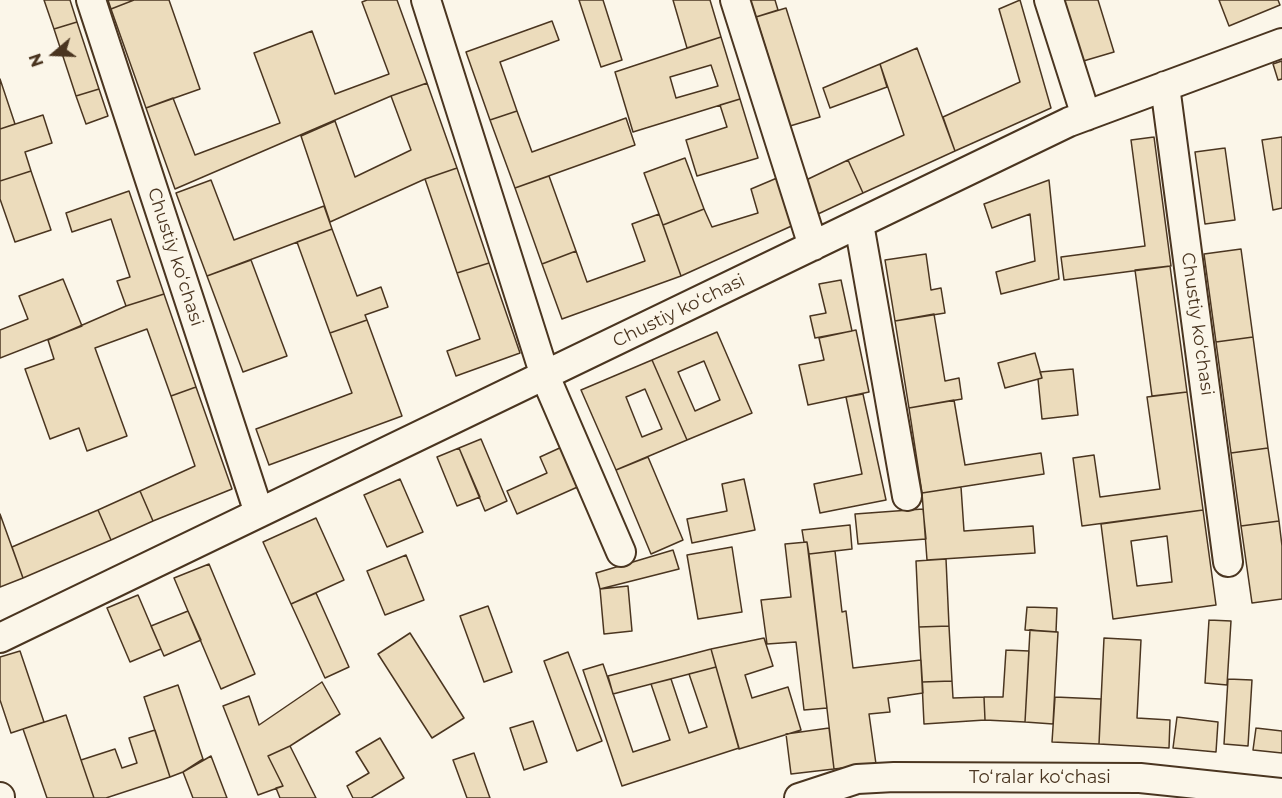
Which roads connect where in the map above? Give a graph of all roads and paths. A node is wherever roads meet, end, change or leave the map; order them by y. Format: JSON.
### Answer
{"nodes":[{"id":1,"x":91,"y":0,"type":"edge"},
{"id":2,"x":426,"y":0,"type":"edge"},
{"id":3,"x":735,"y":0,"type":"edge"},
{"id":4,"x":1049,"y":0,"type":"edge"},
{"id":5,"x":1282,"y":43,"type":"edge"},
{"id":6,"x":1165,"y":86,"type":"junction"},
{"id":7,"x":1086,"y":116,"type":"junction"},
{"id":8,"x":859,"y":224,"type":"junction"},
{"id":9,"x":813,"y":246,"type":"junction"},
{"id":10,"x":545,"y":376,"type":"junction"},
{"id":11,"x":907,"y":496,"type":"dead end"},
{"id":12,"x":259,"y":513,"type":"junction"},
{"id":13,"x":621,"y":552,"type":"dead end"},
{"id":14,"x":1228,"y":562,"type":"dead end"},
{"id":15,"x":0,"y":639,"type":"edge"},
{"id":16,"x":860,"y":789,"type":"edge"},
{"id":17,"x":1282,"y":793,"type":"edge"},
{"id":18,"x":799,"y":798,"type":"edge"}],
"edges":[{"from":1,"to":12,"type":"street","name":"Chustiy koʻchasi"},
{"from":2,"to":10,"type":"street"},
{"from":3,"to":9,"type":"street"},
{"from":4,"to":7,"type":"street"},
{"from":5,"to":6,"type":"street","name":"Chustiy koʻchasi"},
{"from":6,"to":7,"type":"street","name":"Chustiy koʻchasi"},
{"from":6,"to":14,"type":"street","name":"Chustiy koʻchasi"},
{"from":7,"to":8,"type":"street","name":"Chustiy koʻchasi"},
{"from":8,"to":9,"type":"street","name":"Chustiy koʻchasi"},
{"from":8,"to":11,"type":"street"},
{"from":9,"to":10,"type":"street","name":"Chustiy koʻchasi"},
{"from":10,"to":12,"type":"street","name":"Chustiy koʻchasi"},
{"from":10,"to":13,"type":"street"},
{"from":12,"to":15,"type":"street","name":"Chustiy koʻchasi"},
{"from":16,"to":17,"type":"street","name":"Toʻralar koʻchasi"},
{"from":16,"to":18,"type":"street","name":"Toʻralar koʻchasi"}]}
